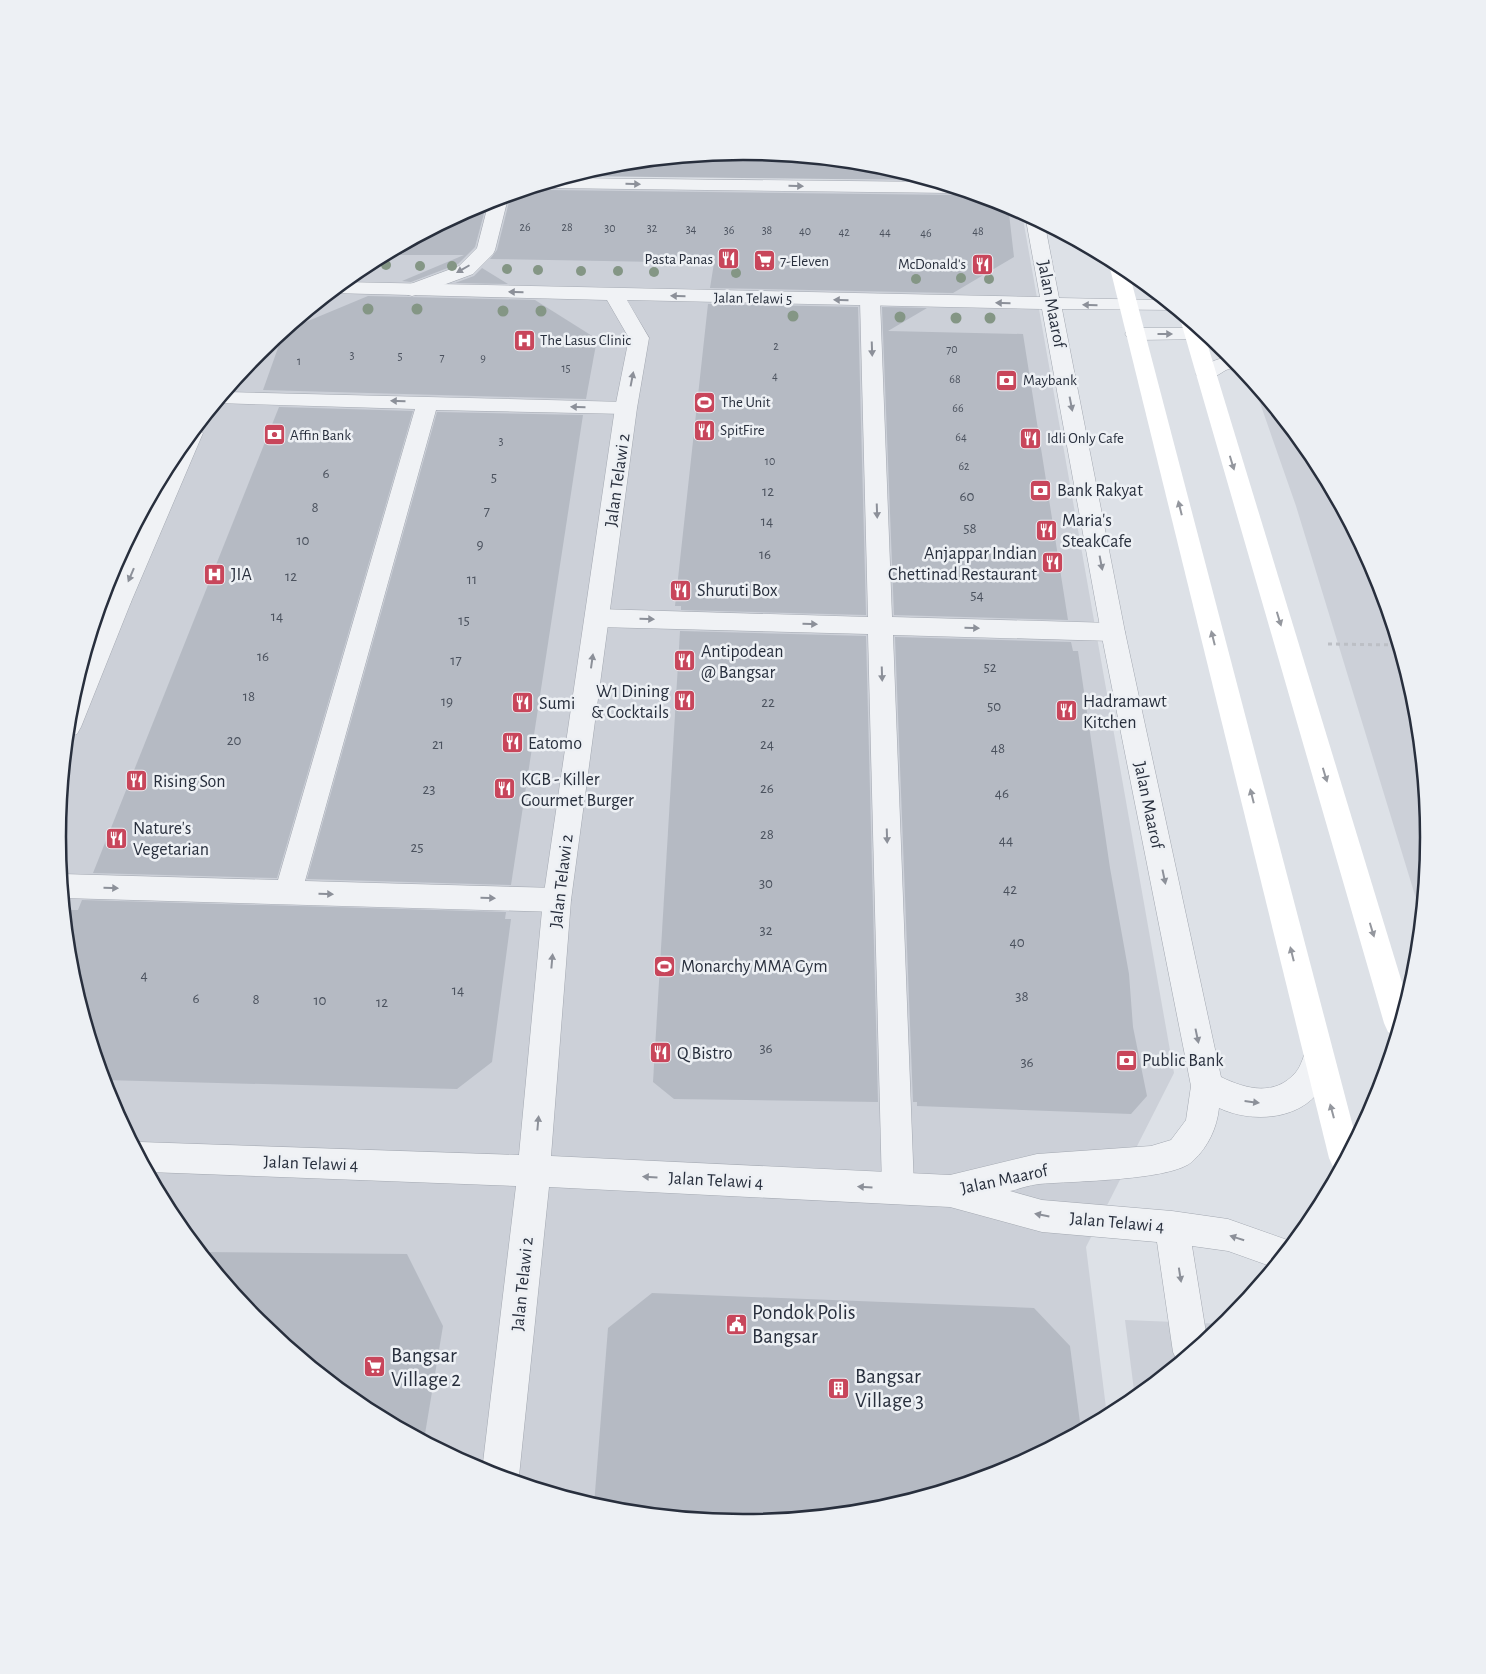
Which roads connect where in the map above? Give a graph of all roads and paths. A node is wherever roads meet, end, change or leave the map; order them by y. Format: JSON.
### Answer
{"nodes":[{"id":1,"x":567,"y":183,"type":"edge"},
{"id":2,"x":934,"y":188,"type":"edge"},
{"id":3,"x":497,"y":207,"type":"edge"},
{"id":4,"x":1037,"y":228,"type":"edge"},
{"id":5,"x":1121,"y":276,"type":"edge"},
{"id":6,"x":347,"y":288,"type":"edge"},
{"id":7,"x":412,"y":290,"type":"junction"},
{"id":8,"x":614,"y":295,"type":"junction"},
{"id":9,"x":870,"y":300,"type":"junction"},
{"id":10,"x":1052,"y":304,"type":"junction"},
{"id":11,"x":1129,"y":305,"type":"junction"},
{"id":12,"x":1162,"y":306,"type":"edge"},
{"id":13,"x":1192,"y":330,"type":"edge"},
{"id":14,"x":1135,"y":334,"type":"junction"},
{"id":15,"x":1198,"y":336,"type":"edge"},
{"id":16,"x":1227,"y":364,"type":"edge"},
{"id":17,"x":1206,"y":374,"type":"junction"},
{"id":18,"x":228,"y":398,"type":"edge"},
{"id":19,"x":428,"y":402,"type":"junction"},
{"id":20,"x":626,"y":408,"type":"junction"},
{"id":21,"x":172,"y":474,"type":"edge"},
{"id":22,"x":110,"y":602,"type":"edge"},
{"id":23,"x":598,"y":618,"type":"junction"},
{"id":24,"x":880,"y":625,"type":"junction"},
{"id":25,"x":1114,"y":632,"type":"junction"},
{"id":26,"x":1322,"y":644,"type":"dead end"},
{"id":27,"x":1392,"y":646,"type":"edge"},
{"id":28,"x":87,"y":670,"type":"edge"},
{"id":29,"x":68,"y":886,"type":"edge"},
{"id":30,"x":288,"y":893,"type":"junction"},
{"id":31,"x":557,"y":900,"type":"junction"},
{"id":32,"x":1396,"y":1014,"type":"edge"},
{"id":33,"x":1318,"y":1057,"type":"junction"},
{"id":34,"x":1207,"y":1086,"type":"junction"},
{"id":35,"x":1343,"y":1150,"type":"edge"},
{"id":36,"x":147,"y":1157,"type":"edge"},
{"id":37,"x":534,"y":1171,"type":"junction"},
{"id":38,"x":898,"y":1188,"type":"junction"},
{"id":39,"x":950,"y":1190,"type":"junction"},
{"id":40,"x":1172,"y":1227,"type":"junction"},
{"id":41,"x":1277,"y":1252,"type":"edge"},
{"id":42,"x":1190,"y":1345,"type":"edge"},
{"id":43,"x":501,"y":1469,"type":"edge"}],
"edges":[{"from":1,"to":2,"type":"street","one_way":true},
{"from":3,"to":7,"type":"street","one_way":true},
{"from":4,"to":10,"type":"street","name":"Jalan Maarof"},
{"from":5,"to":11,"type":"main road"},
{"from":6,"to":7,"type":"street","name":"Jalan Telawi 5"},
{"from":8,"to":7,"type":"street","name":"Jalan Telawi 5","one_way":true},
{"from":9,"to":8,"type":"street","name":"Jalan Telawi 5","one_way":true},
{"from":20,"to":8,"type":"street","name":"Jalan Telawi 2","one_way":true},
{"from":10,"to":9,"type":"street","name":"Jalan Telawi 5","one_way":true},
{"from":9,"to":24,"type":"street","one_way":true},
{"from":11,"to":10,"type":"street","name":"Jalan Telawi 5","one_way":true},
{"from":10,"to":25,"type":"street","name":"Jalan Maarof","one_way":true},
{"from":11,"to":12,"type":"street","name":"Jalan Telawi 5"},
{"from":11,"to":14,"type":"main road"},
{"from":14,"to":13,"type":"street","one_way":true},
{"from":33,"to":14,"type":"main road","one_way":true},
{"from":15,"to":17,"type":"main road"},
{"from":16,"to":17,"type":"street"},
{"from":17,"to":32,"type":"main road","one_way":true},
{"from":19,"to":18,"type":"street","one_way":true},
{"from":20,"to":19,"type":"street","one_way":true},
{"from":19,"to":30,"type":"street"},
{"from":20,"to":23,"type":"street","name":"Jalan Telawi 2"},
{"from":21,"to":22,"type":"street","one_way":true},
{"from":22,"to":28,"type":"street"},
{"from":23,"to":24,"type":"street","one_way":true},
{"from":31,"to":23,"type":"street","name":"Jalan Telawi 2","one_way":true},
{"from":24,"to":25,"type":"street","one_way":true},
{"from":24,"to":38,"type":"street","one_way":true},
{"from":25,"to":34,"type":"street","name":"Jalan Maarof","one_way":true},
{"from":26,"to":27,"type":"path"},
{"from":29,"to":30,"type":"street","one_way":true},
{"from":30,"to":31,"type":"street","one_way":true},
{"from":37,"to":31,"type":"street","name":"Jalan Telawi 2","one_way":true},
{"from":34,"to":33,"type":"street","one_way":true},
{"from":35,"to":33,"type":"main road","one_way":true},
{"from":34,"to":39,"type":"street","name":"Jalan Maarof"},
{"from":36,"to":37,"type":"street","name":"Jalan Telawi 4"},
{"from":38,"to":37,"type":"street","name":"Jalan Telawi 4","one_way":true},
{"from":37,"to":43,"type":"street","name":"Jalan Telawi 2"},
{"from":38,"to":39,"type":"street","name":"Jalan Telawi 4"},
{"from":40,"to":39,"type":"street","name":"Jalan Telawi 4","one_way":true},
{"from":41,"to":40,"type":"street","name":"Jalan Telawi 4","one_way":true},
{"from":40,"to":42,"type":"street","one_way":true}]}
